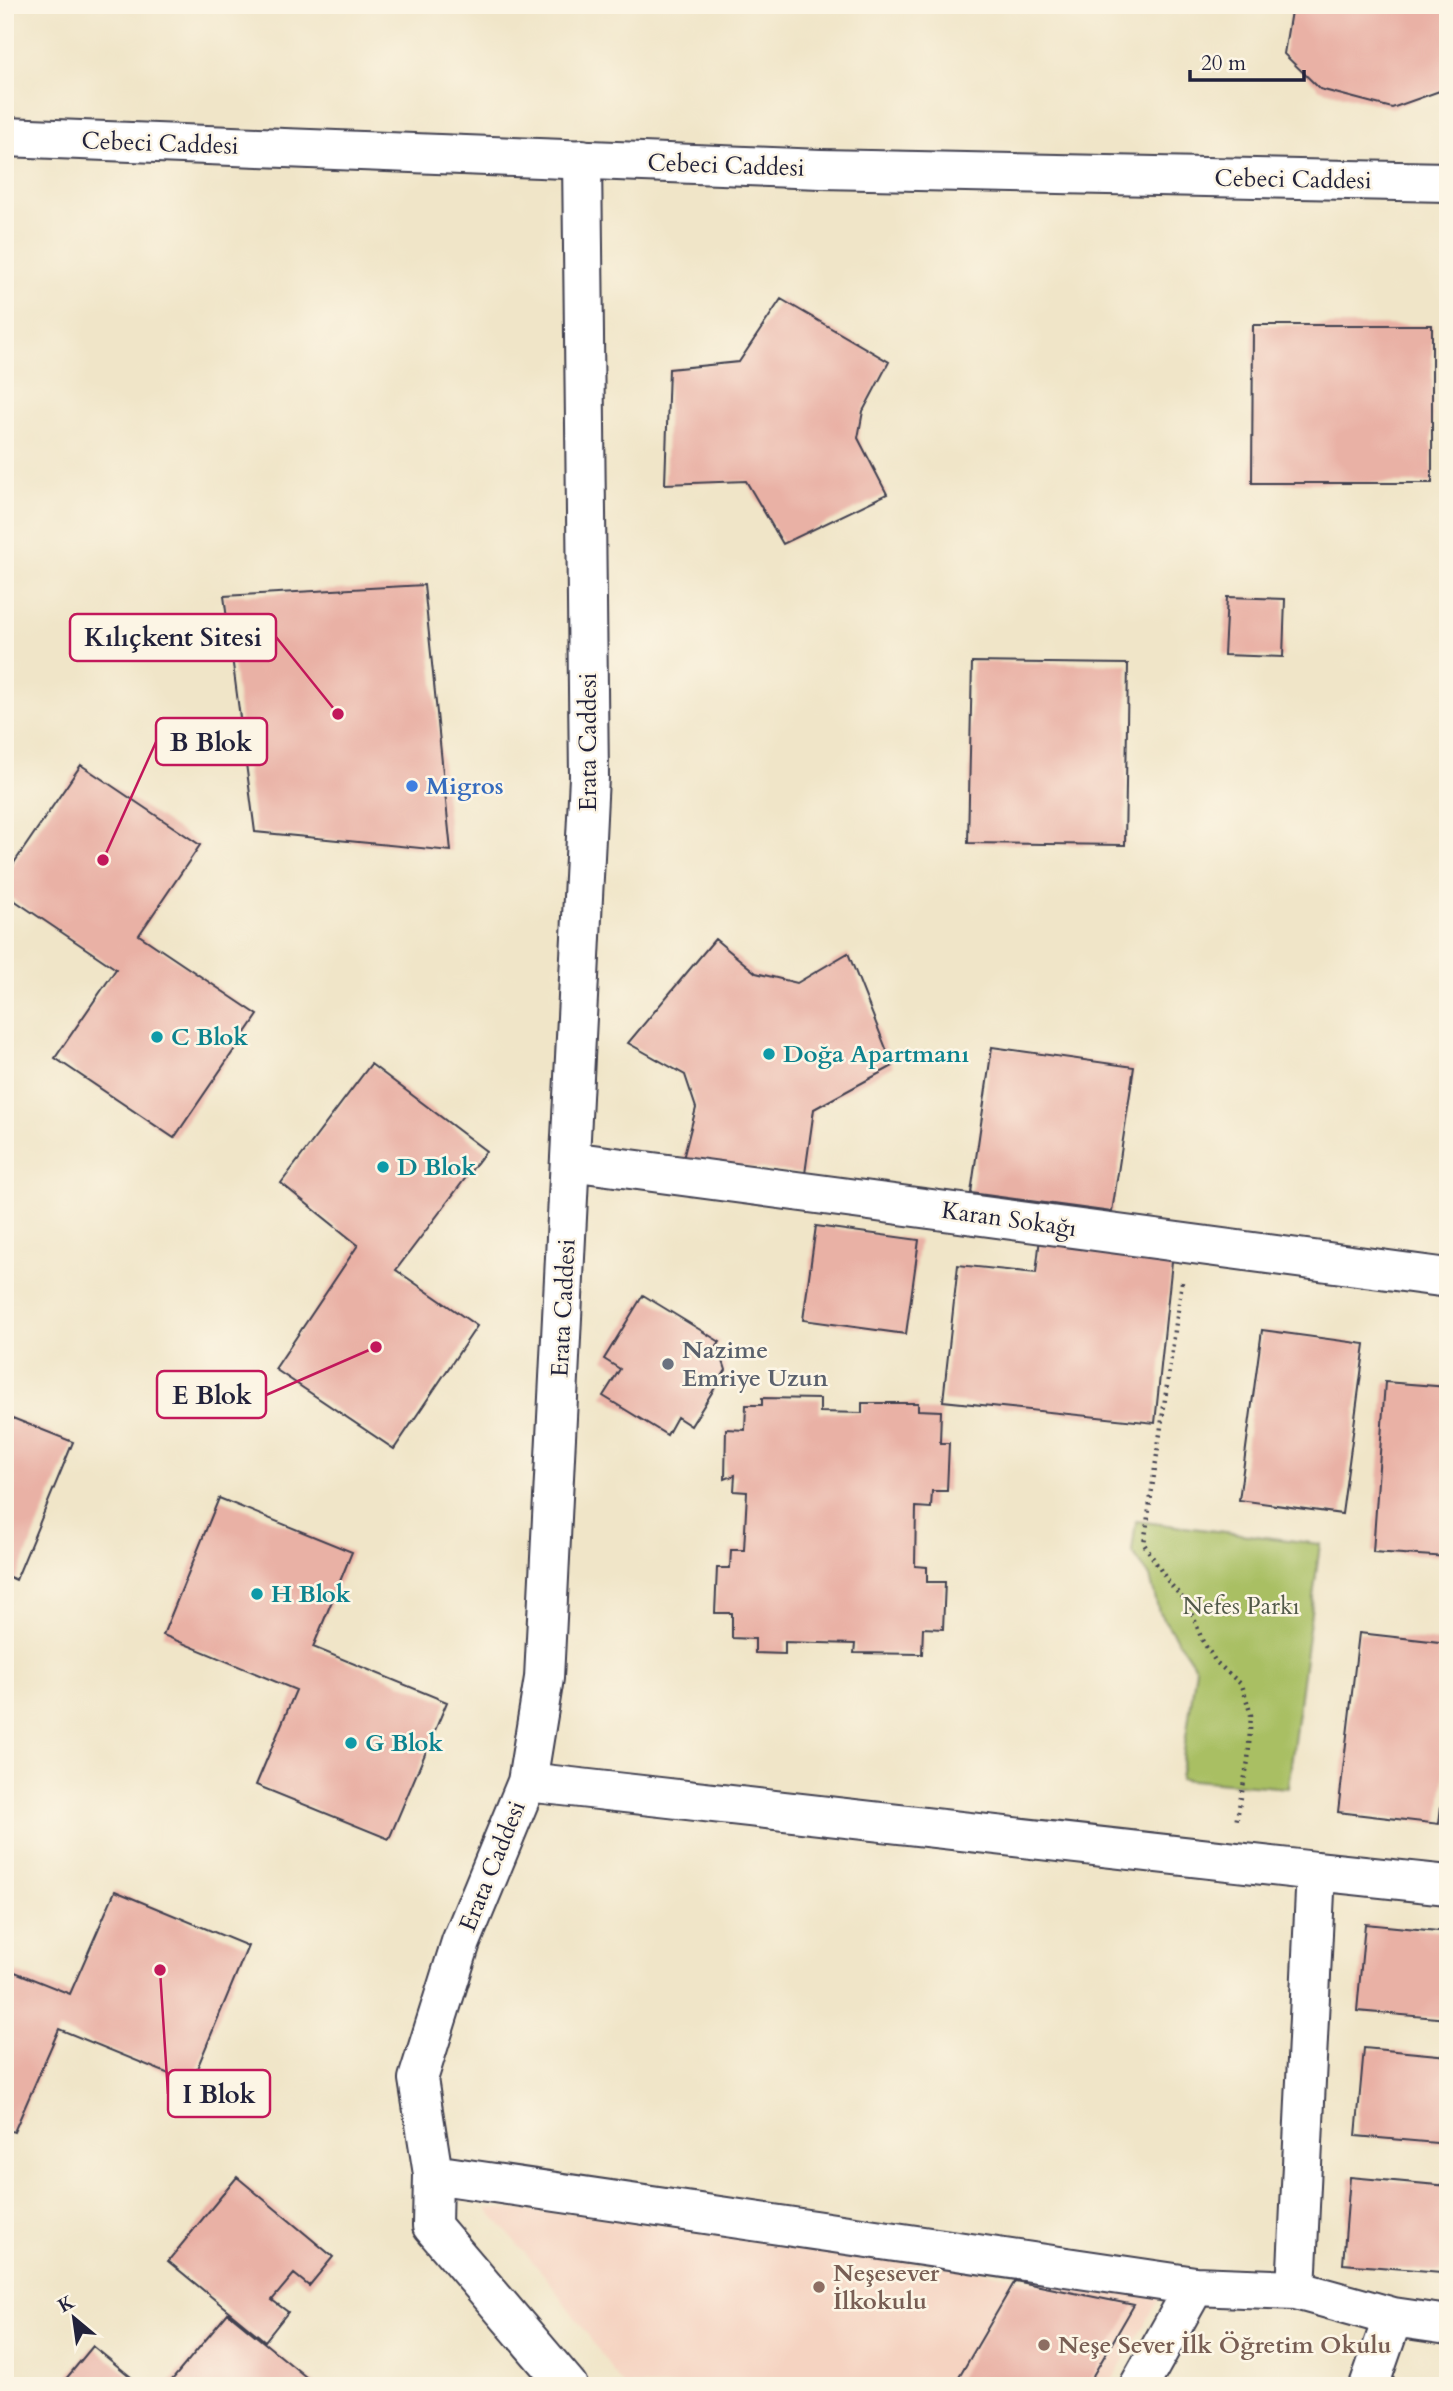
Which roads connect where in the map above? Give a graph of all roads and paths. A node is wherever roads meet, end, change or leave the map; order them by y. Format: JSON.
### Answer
{"nodes":[{"id":1,"x":5,"y":137,"type":"edge"},
{"id":2,"x":582,"y":159,"type":"junction"},
{"id":3,"x":1448,"y":182,"type":"edge"},
{"id":4,"x":570,"y":1161,"type":"junction"},
{"id":5,"x":1188,"y":1243,"type":"junction"},
{"id":6,"x":1448,"y":1278,"type":"edge"},
{"id":7,"x":527,"y":1782,"type":"junction"},
{"id":8,"x":1229,"y":1861,"type":"junction"},
{"id":9,"x":1316,"y":1871,"type":"junction"},
{"id":10,"x":1448,"y":1885,"type":"edge"},
{"id":11,"x":433,"y":2174,"type":"junction"},
{"id":12,"x":1195,"y":2287,"type":"junction"},
{"id":13,"x":1296,"y":2290,"type":"junction"},
{"id":14,"x":1393,"y":2317,"type":"junction"},
{"id":15,"x":1448,"y":2325,"type":"edge"},
{"id":16,"x":568,"y":2386,"type":"edge"},
{"id":17,"x":1139,"y":2386,"type":"edge"},
{"id":18,"x":1369,"y":2386,"type":"edge"}],
"edges":[{"from":1,"to":2,"type":"street","name":"Cebeci Caddesi"},
{"from":2,"to":3,"type":"street","name":"Cebeci Caddesi"},
{"from":2,"to":4,"type":"street","name":"Erata Caddesi"},
{"from":4,"to":5,"type":"street","name":"Karan Sokağı"},
{"from":4,"to":7,"type":"street","name":"Erata Caddesi"},
{"from":5,"to":6,"type":"street","name":"Karan Sokağı"},
{"from":5,"to":8,"type":"path"},
{"from":7,"to":8,"type":"street"},
{"from":7,"to":11,"type":"street","name":"Erata Caddesi"},
{"from":8,"to":9,"type":"street"},
{"from":9,"to":10,"type":"street"},
{"from":9,"to":13,"type":"street"},
{"from":11,"to":12,"type":"street"},
{"from":11,"to":16,"type":"street","name":"Erata Caddesi"},
{"from":12,"to":13,"type":"street"},
{"from":12,"to":17,"type":"street"},
{"from":13,"to":14,"type":"street"},
{"from":14,"to":15,"type":"street"},
{"from":14,"to":18,"type":"street"}]}
